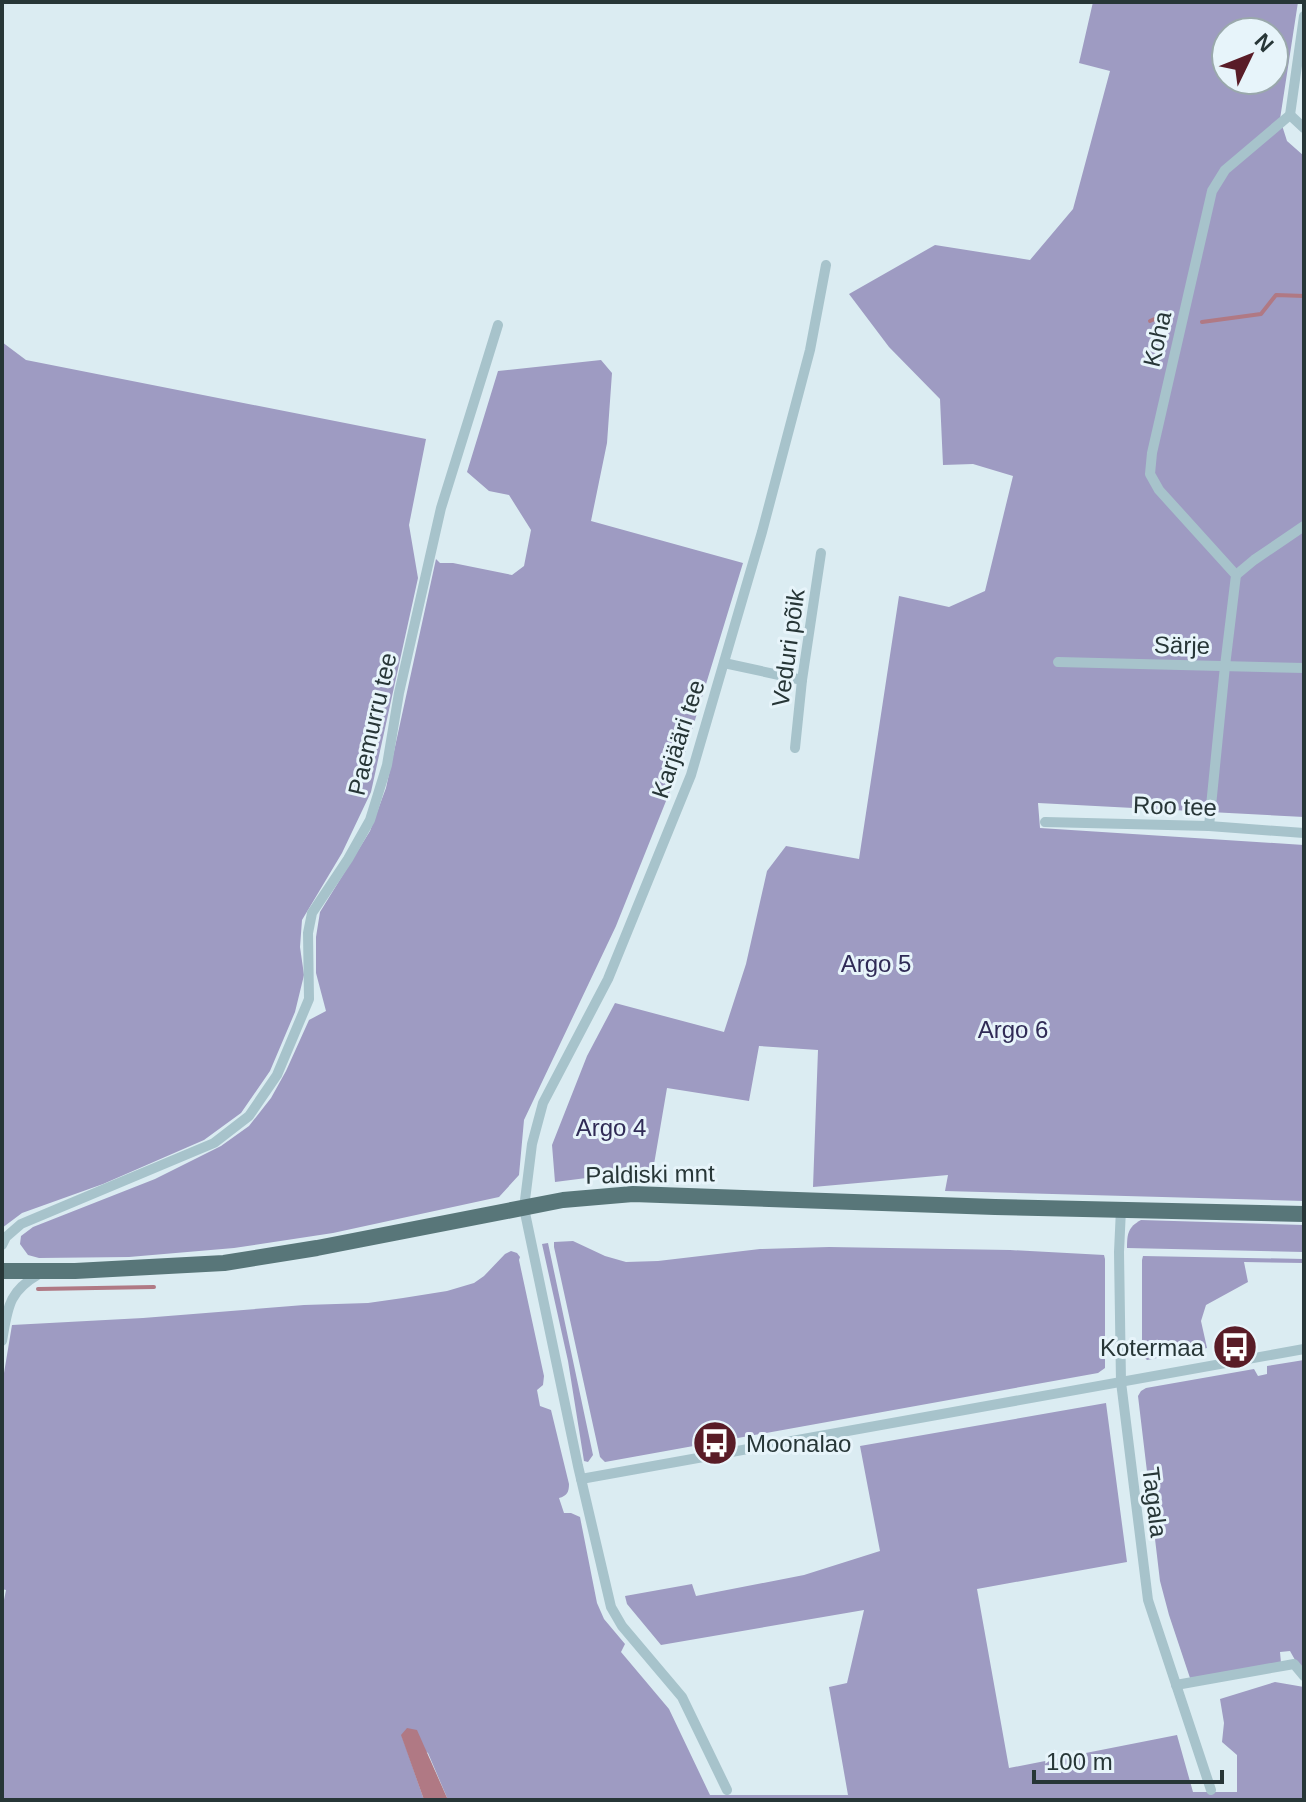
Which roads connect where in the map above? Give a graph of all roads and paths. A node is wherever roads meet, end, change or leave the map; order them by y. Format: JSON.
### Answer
{"nodes":[{"id":1,"x":1304,"y":16,"type":"edge"},
{"id":2,"x":1290,"y":115,"type":"junction"},
{"id":3,"x":1304,"y":128,"type":"edge"},
{"id":4,"x":826,"y":265,"type":"dead end"},
{"id":5,"x":498,"y":325,"type":"dead end"},
{"id":6,"x":1304,"y":526,"type":"edge"},
{"id":7,"x":821,"y":553,"type":"dead end"},
{"id":8,"x":1236,"y":575,"type":"junction"},
{"id":9,"x":1058,"y":662,"type":"dead end"},
{"id":10,"x":724,"y":663,"type":"junction"},
{"id":11,"x":1225,"y":666,"type":"junction"},
{"id":12,"x":1304,"y":668,"type":"edge"},
{"id":13,"x":802,"y":680,"type":"junction"},
{"id":14,"x":795,"y":748,"type":"dead end"},
{"id":15,"x":1045,"y":822,"type":"dead end"},
{"id":16,"x":1209,"y":826,"type":"junction"},
{"id":17,"x":1304,"y":833,"type":"edge"},
{"id":18,"x":524,"y":1208,"type":"junction"},
{"id":19,"x":1121,"y":1209,"type":"junction"},
{"id":20,"x":1304,"y":1214,"type":"edge"},
{"id":21,"x":2,"y":1245,"type":"edge"},
{"id":22,"x":2,"y":1271,"type":"edge"},
{"id":23,"x":45,"y":1271,"type":"junction"},
{"id":24,"x":2,"y":1301,"type":"edge"},
{"id":25,"x":6,"y":1315,"type":"junction"},
{"id":26,"x":2,"y":1341,"type":"edge"},
{"id":27,"x":1304,"y":1349,"type":"edge"},
{"id":28,"x":1121,"y":1382,"type":"junction"},
{"id":29,"x":581,"y":1479,"type":"junction"},
{"id":30,"x":1304,"y":1676,"type":"edge"},
{"id":31,"x":1176,"y":1685,"type":"junction"},
{"id":32,"x":727,"y":1790,"type":"dead end"},
{"id":33,"x":1211,"y":1790,"type":"dead end"}],
"edges":[{"from":1,"to":2,"type":"street"},
{"from":2,"to":3,"type":"street"},
{"from":2,"to":8,"type":"street","name":"Koha"},
{"from":4,"to":10,"type":"street","name":"Karjääri tee"},
{"from":5,"to":21,"type":"street","name":"Paemurru tee"},
{"from":6,"to":8,"type":"street"},
{"from":7,"to":13,"type":"street","name":"Veduri põik"},
{"from":8,"to":11,"type":"street"},
{"from":9,"to":11,"type":"street","name":"Särje"},
{"from":10,"to":13,"type":"street"},
{"from":10,"to":18,"type":"street","name":"Karjääri tee"},
{"from":11,"to":12,"type":"street","name":"Särje"},
{"from":11,"to":16,"type":"street"},
{"from":13,"to":14,"type":"street","name":"Veduri põik"},
{"from":15,"to":16,"type":"street","name":"Roo tee"},
{"from":16,"to":17,"type":"street","name":"Roo tee"},
{"from":18,"to":19,"type":"main road","name":"Paldiski mnt"},
{"from":18,"to":23,"type":"main road","name":"Paldiski mnt"},
{"from":18,"to":29,"type":"street"},
{"from":19,"to":20,"type":"main road","name":"Paldiski mnt"},
{"from":19,"to":28,"type":"street","name":"Tagala"},
{"from":22,"to":23,"type":"main road","name":"Paldiski mnt"},
{"from":23,"to":25,"type":"street"},
{"from":24,"to":25,"type":"street"},
{"from":25,"to":26,"type":"street"},
{"from":27,"to":28,"type":"street"},
{"from":28,"to":29,"type":"street"},
{"from":28,"to":31,"type":"street","name":"Tagala"},
{"from":29,"to":32,"type":"street"},
{"from":30,"to":31,"type":"street"},
{"from":31,"to":33,"type":"street","name":"Tagala"}]}
